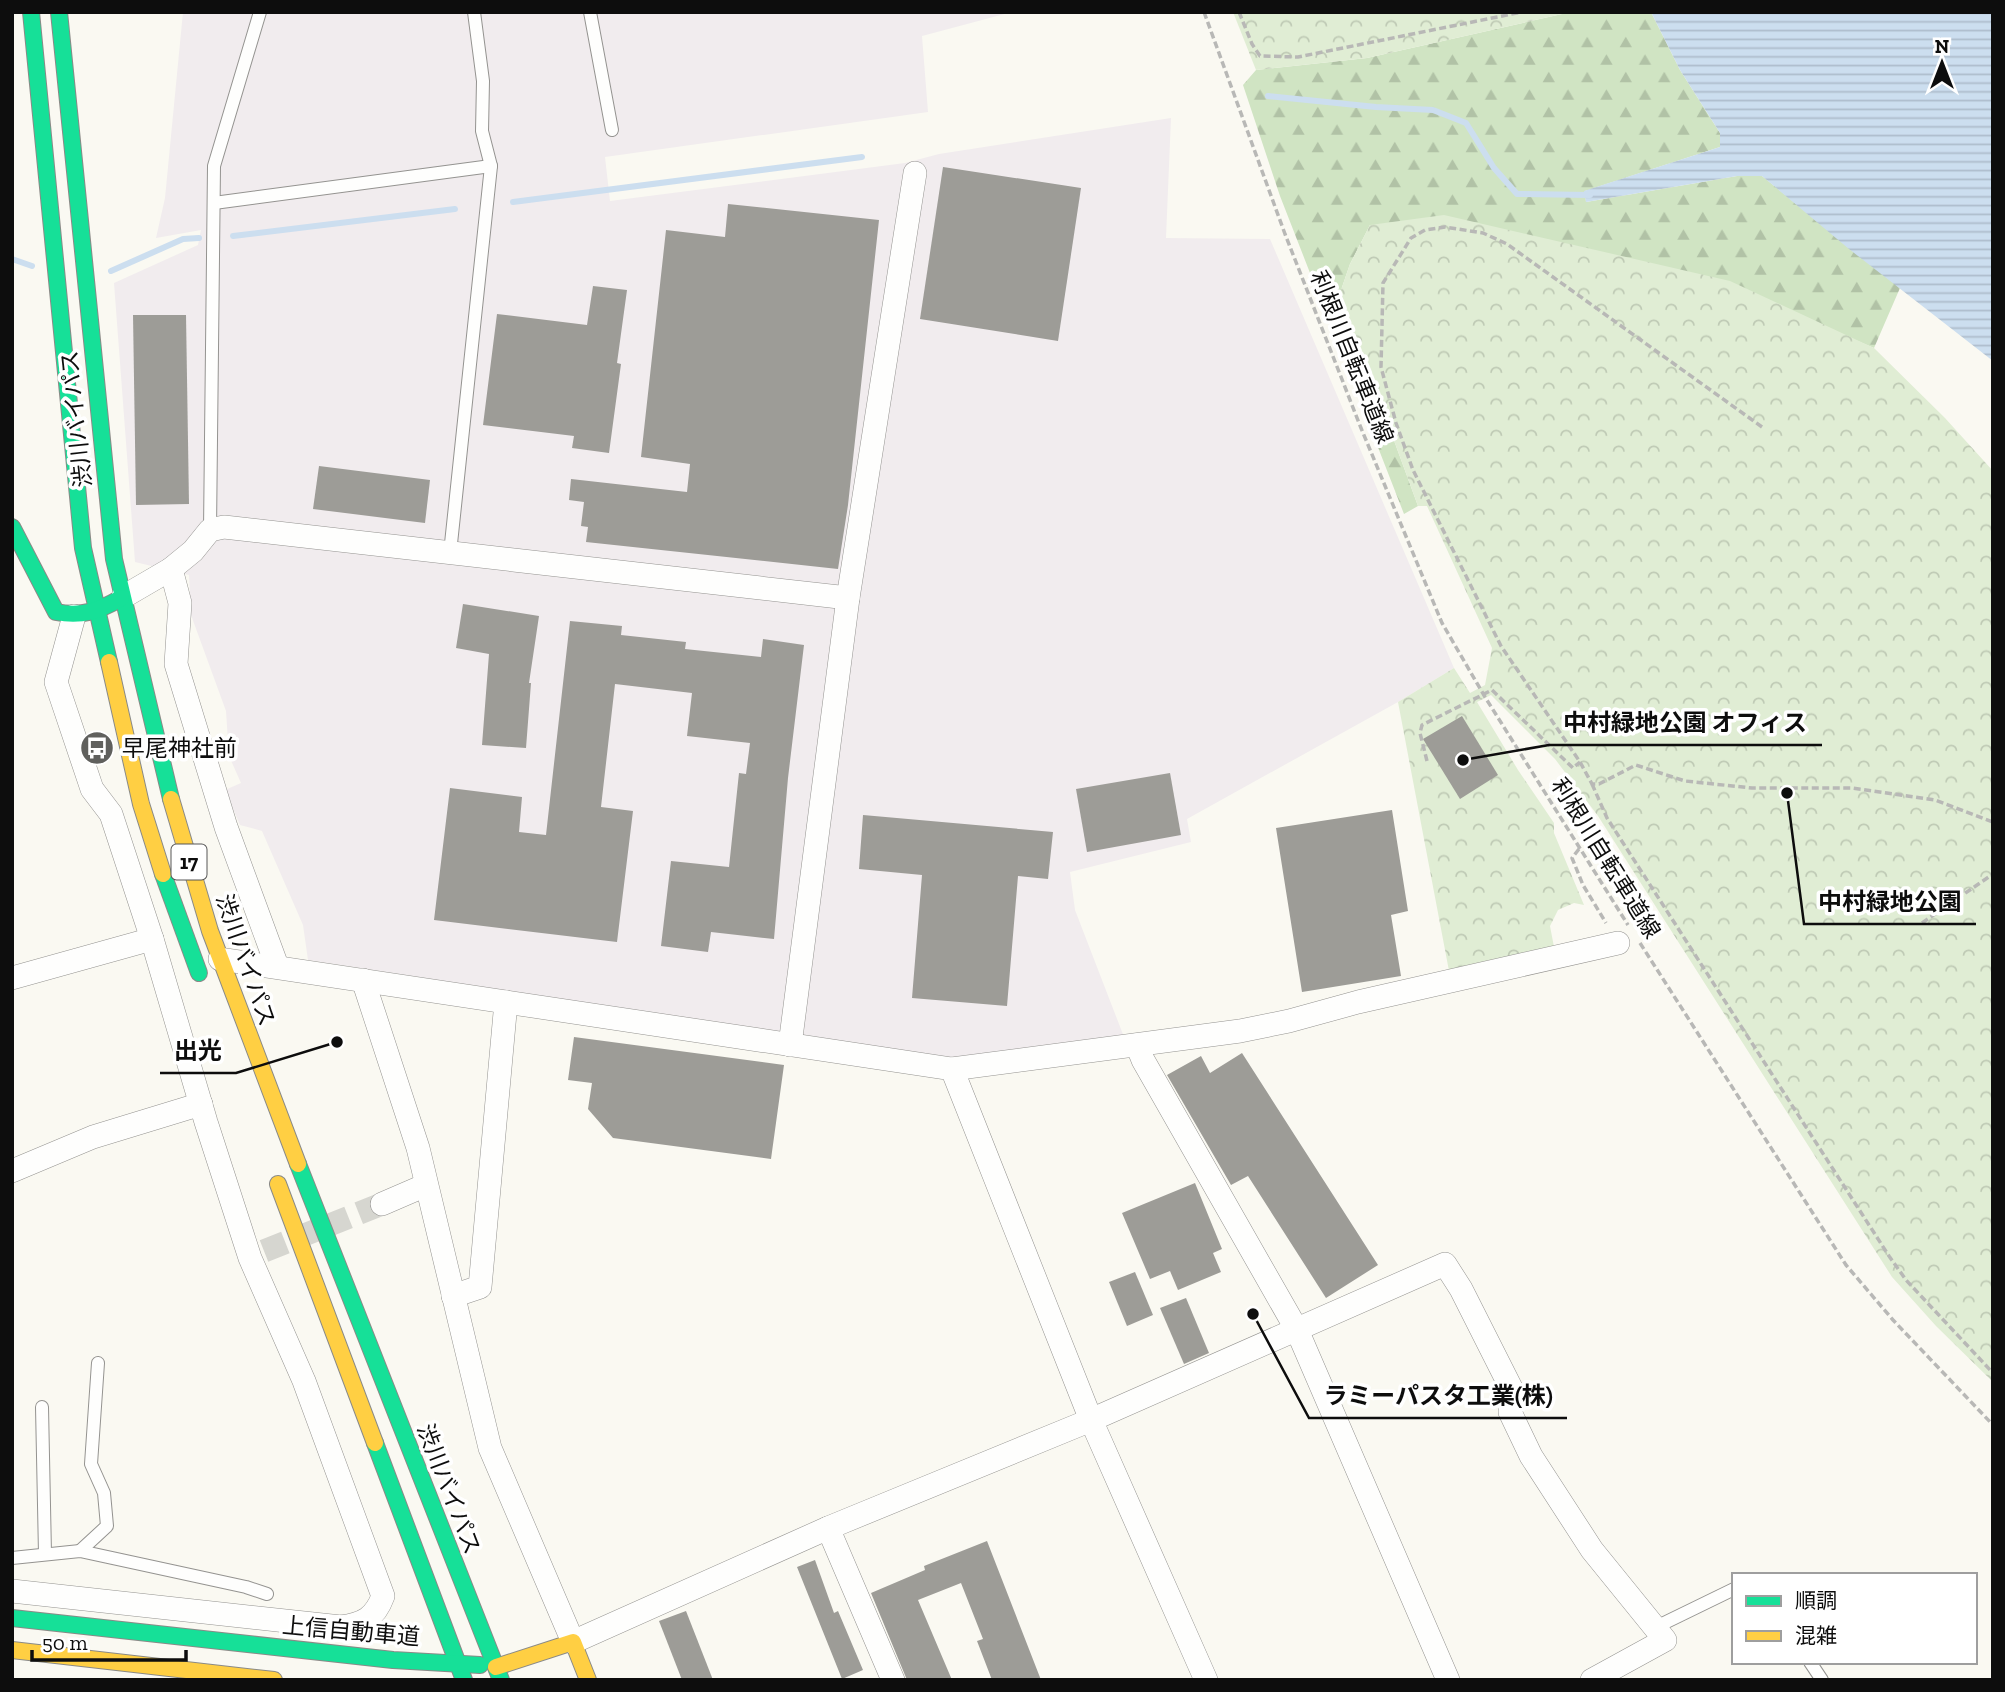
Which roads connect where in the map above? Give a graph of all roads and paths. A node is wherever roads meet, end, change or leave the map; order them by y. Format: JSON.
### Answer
{"nodes":[{"id":1,"x":31,"y":12,"type":"edge"},
{"id":2,"x":59,"y":12,"type":"edge"},
{"id":3,"x":260,"y":12,"type":"edge"},
{"id":4,"x":474,"y":12,"type":"edge"},
{"id":5,"x":590,"y":12,"type":"edge"},
{"id":6,"x":1204,"y":12,"type":"edge"},
{"id":7,"x":1239,"y":12,"type":"edge"},
{"id":8,"x":1522,"y":12,"type":"edge"},
{"id":9,"x":612,"y":130,"type":"dead end"},
{"id":10,"x":491,"y":166,"type":"junction"},
{"id":11,"x":915,"y":173,"type":"dead end"},
{"id":12,"x":214,"y":203,"type":"junction"},
{"id":13,"x":1762,"y":427,"type":"dead end"},
{"id":14,"x":12,"y":527,"type":"edge"},
{"id":15,"x":210,"y":530,"type":"junction"},
{"id":16,"x":450,"y":553,"type":"junction"},
{"id":17,"x":171,"y":569,"type":"junction"},
{"id":18,"x":123,"y":597,"type":"junction"},
{"id":19,"x":848,"y":598,"type":"junction"},
{"id":20,"x":85,"y":615,"type":"junction"},
{"id":21,"x":1483,"y":693,"type":"junction"},
{"id":22,"x":1427,"y":761,"type":"dead end"},
{"id":23,"x":1580,"y":762,"type":"junction"},
{"id":24,"x":1592,"y":784,"type":"junction"},
{"id":25,"x":1993,"y":822,"type":"edge"},
{"id":26,"x":1579,"y":849,"type":"junction"},
{"id":27,"x":1993,"y":874,"type":"edge"},
{"id":28,"x":1922,"y":923,"type":"dead end"},
{"id":29,"x":1629,"y":938,"type":"junction"},
{"id":30,"x":152,"y":939,"type":"junction"},
{"id":31,"x":220,"y":959,"type":"junction"},
{"id":32,"x":277,"y":966,"type":"junction"},
{"id":33,"x":12,"y":978,"type":"edge"},
{"id":34,"x":363,"y":980,"type":"junction"},
{"id":35,"x":203,"y":986,"type":"dead end"},
{"id":36,"x":506,"y":1002,"type":"junction"},
{"id":37,"x":790,"y":1045,"type":"junction"},
{"id":38,"x":1137,"y":1045,"type":"junction"},
{"id":39,"x":952,"y":1069,"type":"junction"},
{"id":40,"x":201,"y":1104,"type":"junction"},
{"id":41,"x":271,"y":1165,"type":"dead end"},
{"id":42,"x":12,"y":1171,"type":"edge"},
{"id":43,"x":426,"y":1185,"type":"junction"},
{"id":44,"x":382,"y":1205,"type":"tunnel mouth"},
{"id":45,"x":453,"y":1296,"type":"junction"},
{"id":46,"x":1297,"y":1330,"type":"junction"},
{"id":47,"x":97,"y":1363,"type":"dead end"},
{"id":48,"x":1993,"y":1373,"type":"edge"},
{"id":49,"x":41,"y":1407,"type":"dead end"},
{"id":50,"x":1091,"y":1420,"type":"junction"},
{"id":51,"x":1993,"y":1425,"type":"edge"},
{"id":52,"x":828,"y":1528,"type":"junction"},
{"id":53,"x":80,"y":1551,"type":"junction"},
{"id":54,"x":45,"y":1555,"type":"junction"},
{"id":55,"x":12,"y":1558,"type":"edge"},
{"id":56,"x":12,"y":1591,"type":"edge"},
{"id":57,"x":1732,"y":1591,"type":"edge"},
{"id":58,"x":267,"y":1594,"type":"dead end"},
{"id":59,"x":12,"y":1618,"type":"edge"},
{"id":60,"x":1656,"y":1627,"type":"junction"},
{"id":61,"x":573,"y":1642,"type":"junction"},
{"id":62,"x":12,"y":1650,"type":"edge"},
{"id":63,"x":34,"y":1653,"type":"junction"},
{"id":64,"x":458,"y":1662,"type":"junction"},
{"id":65,"x":1811,"y":1664,"type":"edge"},
{"id":66,"x":39,"y":1671,"type":"dead end"},
{"id":67,"x":498,"y":1673,"type":"edge"},
{"id":68,"x":274,"y":1680,"type":"edge"},
{"id":69,"x":464,"y":1680,"type":"edge"},
{"id":70,"x":475,"y":1680,"type":"edge"},
{"id":71,"x":588,"y":1680,"type":"edge"},
{"id":72,"x":893,"y":1680,"type":"edge"},
{"id":73,"x":1206,"y":1680,"type":"edge"},
{"id":74,"x":1448,"y":1680,"type":"edge"},
{"id":75,"x":1592,"y":1680,"type":"edge"},
{"id":76,"x":1822,"y":1680,"type":"edge"}],
"edges":[{"from":1,"to":20,"type":"main road","name":"渋川バイパス","number":"17"},
{"from":2,"to":18,"type":"main road","name":"渋川バイパス","number":"17"},
{"from":3,"to":12,"type":"lane"},
{"from":4,"to":10,"type":"lane"},
{"from":5,"to":9,"type":"lane"},
{"from":6,"to":21,"type":"path","name":"利根川自転車道線"},
{"from":7,"to":8,"type":"path"},
{"from":10,"to":12,"type":"lane"},
{"from":10,"to":16,"type":"lane"},
{"from":11,"to":19,"type":"street"},
{"from":12,"to":15,"type":"lane"},
{"from":13,"to":23,"type":"path"},
{"from":14,"to":20,"type":"main road"},
{"from":15,"to":16,"type":"street"},
{"from":15,"to":17,"type":"street"},
{"from":16,"to":19,"type":"street"},
{"from":17,"to":18,"type":"street"},
{"from":17,"to":32,"type":"street"},
{"from":18,"to":20,"type":"main road"},
{"from":18,"to":31,"type":"main road","name":"渋川バイパス","number":"17"},
{"from":19,"to":37,"type":"street"},
{"from":20,"to":30,"type":"street"},
{"from":20,"to":35,"type":"main road","name":"渋川バイパス","number":"17"},
{"from":21,"to":22,"type":"path"},
{"from":21,"to":23,"type":"path"},
{"from":21,"to":26,"type":"path","name":"利根川自転車道線"},
{"from":23,"to":24,"type":"path"},
{"from":24,"to":25,"type":"path"},
{"from":24,"to":48,"type":"path"},
{"from":26,"to":29,"type":"path","name":"利根川自転車道線"},
{"from":26,"to":29,"type":"path"},
{"from":27,"to":28,"type":"path"},
{"from":29,"to":38,"type":"street"},
{"from":29,"to":51,"type":"path","name":"利根川自転車道線"},
{"from":30,"to":33,"type":"street"},
{"from":30,"to":40,"type":"street"},
{"from":31,"to":32,"type":"street"},
{"from":31,"to":67,"type":"main road","name":"渋川バイパス","number":"17"},
{"from":32,"to":34,"type":"street"},
{"from":34,"to":36,"type":"street"},
{"from":34,"to":43,"type":"street"},
{"from":36,"to":37,"type":"street"},
{"from":36,"to":45,"type":"street"},
{"from":37,"to":39,"type":"street"},
{"from":38,"to":39,"type":"street"},
{"from":38,"to":46,"type":"street"},
{"from":39,"to":50,"type":"street"},
{"from":40,"to":42,"type":"street"},
{"from":40,"to":56,"type":"street"},
{"from":41,"to":64,"type":"main road"},
{"from":43,"to":44,"type":"street"},
{"from":43,"to":45,"type":"street"},
{"from":45,"to":61,"type":"street"},
{"from":46,"to":50,"type":"street"},
{"from":46,"to":60,"type":"street"},
{"from":46,"to":74,"type":"street"},
{"from":47,"to":53,"type":"lane"},
{"from":49,"to":54,"type":"lane"},
{"from":50,"to":52,"type":"street"},
{"from":50,"to":73,"type":"street"},
{"from":52,"to":61,"type":"street"},
{"from":52,"to":72,"type":"street"},
{"from":53,"to":54,"type":"lane"},
{"from":53,"to":58,"type":"lane"},
{"from":54,"to":55,"type":"lane"},
{"from":57,"to":60,"type":"lane"},
{"from":59,"to":64,"type":"main road","name":"上信自動車道"},
{"from":60,"to":75,"type":"street"},
{"from":61,"to":67,"type":"main road"},
{"from":61,"to":71,"type":"main road"},
{"from":62,"to":63,"type":"main road"},
{"from":63,"to":66,"type":"main road"},
{"from":63,"to":68,"type":"main road"},
{"from":64,"to":67,"type":"main road","name":"上信自動車道"},
{"from":64,"to":69,"type":"main road"},
{"from":65,"to":76,"type":"lane"},
{"from":67,"to":70,"type":"main road"}]}
